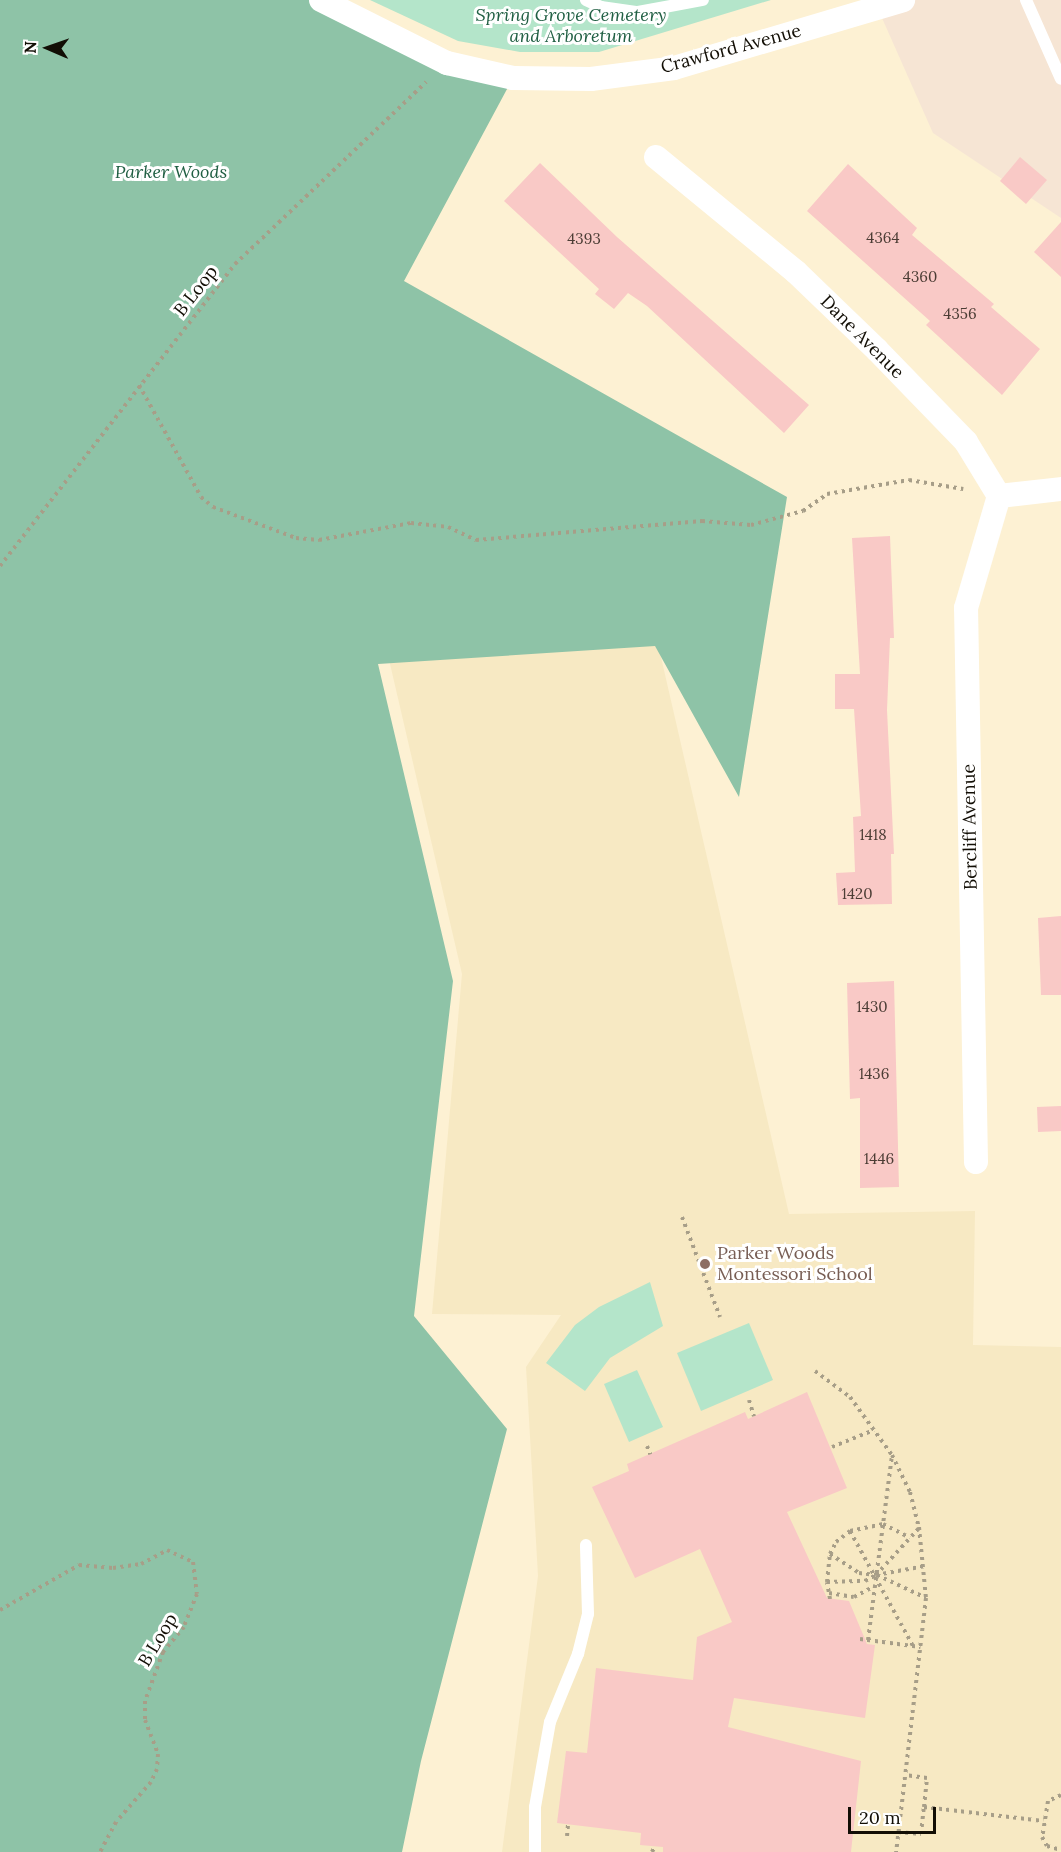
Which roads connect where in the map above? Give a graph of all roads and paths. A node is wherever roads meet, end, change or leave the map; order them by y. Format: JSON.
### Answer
{"nodes":[{"id":1,"x":321,"y":0,"type":"edge"},
{"id":2,"x":586,"y":0,"type":"edge"},
{"id":3,"x":704,"y":0,"type":"edge"},
{"id":4,"x":903,"y":0,"type":"edge"},
{"id":5,"x":1026,"y":0,"type":"edge"},
{"id":6,"x":447,"y":63,"type":"junction"},
{"id":7,"x":1061,"y":79,"type":"edge"},
{"id":8,"x":656,"y":157,"type":"dead end"},
{"id":9,"x":139,"y":385,"type":"junction"},
{"id":10,"x":1061,"y":489,"type":"edge"},
{"id":11,"x":999,"y":495,"type":"junction"},
{"id":12,"x":0,"y":566,"type":"edge"},
{"id":13,"x":976,"y":1162,"type":"dead end"},
{"id":14,"x":682,"y":1217,"type":"dead end"},
{"id":15,"x":720,"y":1317,"type":"dead end"},
{"id":16,"x":814,"y":1371,"type":"dead end"},
{"id":17,"x":749,"y":1400,"type":"dead end"},
{"id":18,"x":754,"y":1416,"type":"dead end"},
{"id":19,"x":874,"y":1430,"type":"junction"},
{"id":20,"x":647,"y":1446,"type":"dead end"},
{"id":21,"x":832,"y":1447,"type":"dead end"},
{"id":22,"x":650,"y":1454,"type":"dead end"},
{"id":23,"x":892,"y":1455,"type":"junction"},
{"id":24,"x":883,"y":1524,"type":"junction"},
{"id":25,"x":919,"y":1527,"type":"junction"},
{"id":26,"x":850,"y":1531,"type":"junction"},
{"id":27,"x":910,"y":1538,"type":"junction"},
{"id":28,"x":586,"y":1545,"type":"dead end"},
{"id":29,"x":830,"y":1554,"type":"junction"},
{"id":30,"x":925,"y":1566,"type":"junction"},
{"id":31,"x":876,"y":1575,"type":"junction"},
{"id":32,"x":827,"y":1582,"type":"junction"},
{"id":33,"x":875,"y":1586,"type":"junction"},
{"id":34,"x":926,"y":1598,"type":"junction"},
{"id":35,"x":0,"y":1610,"type":"edge"},
{"id":36,"x":860,"y":1639,"type":"dead end"},
{"id":37,"x":868,"y":1640,"type":"junction"},
{"id":38,"x":913,"y":1646,"type":"junction"},
{"id":39,"x":920,"y":1647,"type":"junction"},
{"id":40,"x":905,"y":1775,"type":"junction"},
{"id":41,"x":1061,"y":1795,"type":"edge"},
{"id":42,"x":924,"y":1807,"type":"junction"},
{"id":43,"x":1043,"y":1821,"type":"junction"},
{"id":44,"x":568,"y":1824,"type":"dead end"},
{"id":45,"x":898,"y":1832,"type":"junction"},
{"id":46,"x":567,"y":1836,"type":"dead end"},
{"id":47,"x":655,"y":1846,"type":"dead end"},
{"id":48,"x":1061,"y":1850,"type":"edge"},
{"id":49,"x":100,"y":1852,"type":"edge"},
{"id":50,"x":535,"y":1852,"type":"edge"},
{"id":51,"x":652,"y":1852,"type":"edge"},
{"id":52,"x":896,"y":1852,"type":"edge"}],
"edges":[{"from":1,"to":6,"type":"street","name":"Crawford Avenue"},
{"from":2,"to":3,"type":"lane"},
{"from":4,"to":6,"type":"street","name":"Crawford Avenue"},
{"from":5,"to":7,"type":"lane"},
{"from":6,"to":9,"type":"path","name":"B Loop"},
{"from":8,"to":11,"type":"street","name":"Dane Avenue"},
{"from":9,"to":11,"type":"path"},
{"from":9,"to":12,"type":"path","name":"B Loop"},
{"from":10,"to":11,"type":"street"},
{"from":11,"to":13,"type":"street","name":"Bercliff Avenue"},
{"from":14,"to":15,"type":"path"},
{"from":16,"to":19,"type":"path"},
{"from":17,"to":18,"type":"path"},
{"from":19,"to":21,"type":"path"},
{"from":19,"to":23,"type":"path"},
{"from":20,"to":22,"type":"path"},
{"from":23,"to":24,"type":"path"},
{"from":23,"to":25,"type":"path"},
{"from":24,"to":26,"type":"path"},
{"from":24,"to":27,"type":"path"},
{"from":24,"to":31,"type":"path"},
{"from":25,"to":27,"type":"path"},
{"from":25,"to":30,"type":"path"},
{"from":26,"to":29,"type":"path"},
{"from":26,"to":31,"type":"path"},
{"from":27,"to":31,"type":"path"},
{"from":28,"to":50,"type":"lane"},
{"from":29,"to":31,"type":"path"},
{"from":29,"to":32,"type":"path"},
{"from":30,"to":31,"type":"path"},
{"from":30,"to":34,"type":"path"},
{"from":31,"to":32,"type":"path"},
{"from":31,"to":33,"type":"path"},
{"from":31,"to":34,"type":"path"},
{"from":31,"to":38,"type":"path"},
{"from":32,"to":33,"type":"path"},
{"from":33,"to":37,"type":"path"},
{"from":34,"to":39,"type":"path"},
{"from":35,"to":49,"type":"path","name":"B Loop"},
{"from":36,"to":37,"type":"path"},
{"from":37,"to":38,"type":"path"},
{"from":38,"to":39,"type":"path"},
{"from":39,"to":40,"type":"path"},
{"from":40,"to":42,"type":"path"},
{"from":40,"to":45,"type":"path"},
{"from":41,"to":43,"type":"path"},
{"from":42,"to":43,"type":"path"},
{"from":42,"to":45,"type":"path"},
{"from":43,"to":48,"type":"path"},
{"from":44,"to":46,"type":"path"},
{"from":45,"to":52,"type":"path"},
{"from":47,"to":51,"type":"path"}]}
